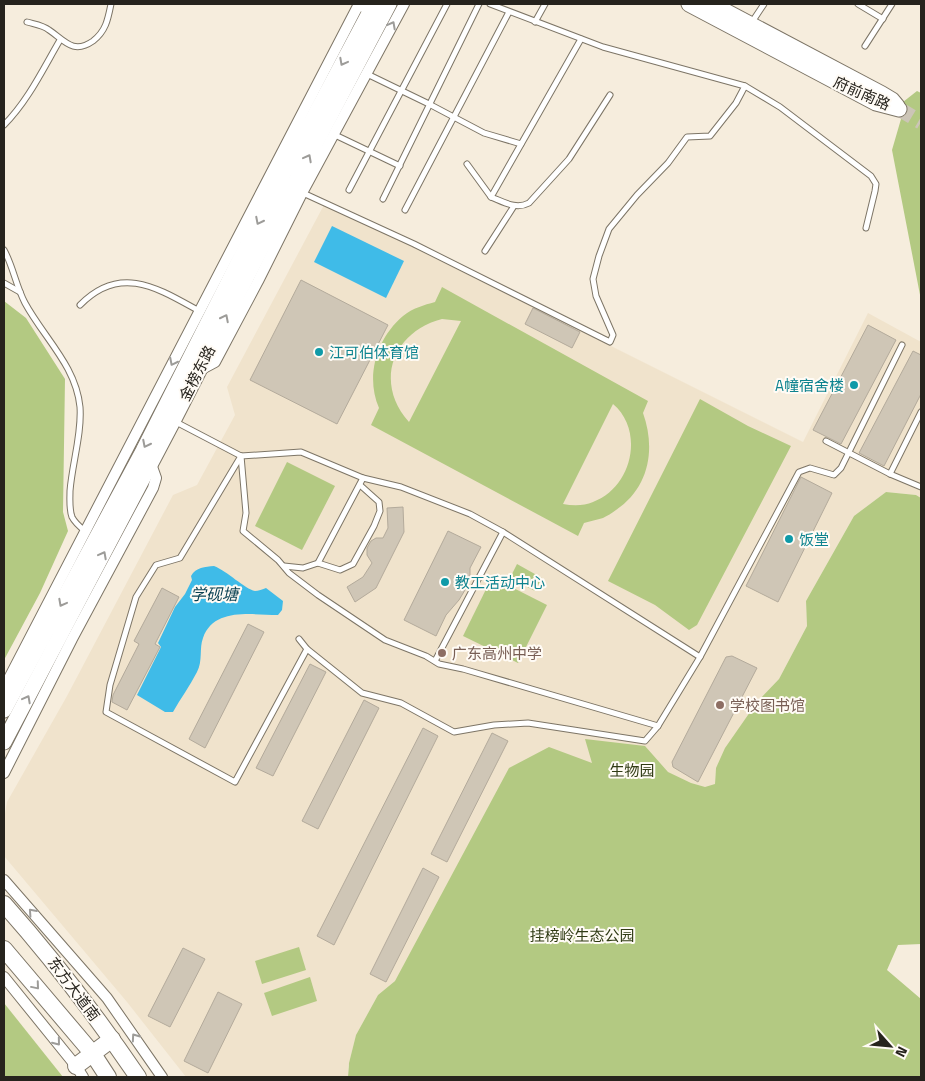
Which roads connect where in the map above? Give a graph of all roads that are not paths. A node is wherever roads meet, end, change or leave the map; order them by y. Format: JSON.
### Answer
{"nodes":[{"id":1,"x":111,"y":4,"type":"edge"},
{"id":2,"x":389,"y":4,"type":"edge"},
{"id":3,"x":404,"y":4,"type":"edge"},
{"id":4,"x":447,"y":4,"type":"edge"},
{"id":5,"x":479,"y":4,"type":"edge"},
{"id":6,"x":490,"y":4,"type":"edge"},
{"id":7,"x":545,"y":4,"type":"edge"},
{"id":8,"x":689,"y":4,"type":"edge"},
{"id":9,"x":712,"y":4,"type":"edge"},
{"id":10,"x":764,"y":4,"type":"edge"},
{"id":11,"x":858,"y":4,"type":"edge"},
{"id":12,"x":892,"y":4,"type":"edge"},
{"id":13,"x":373,"y":6,"type":"edge"},
{"id":14,"x":509,"y":12,"type":"junction"},
{"id":15,"x":883,"y":19,"type":"junction"},
{"id":16,"x":27,"y":22,"type":"dead end"},
{"id":17,"x":535,"y":22,"type":"junction"},
{"id":18,"x":748,"y":29,"type":"junction"},
{"id":19,"x":581,"y":39,"type":"junction"},
{"id":20,"x":60,"y":40,"type":"junction"},
{"id":21,"x":865,"y":46,"type":"dead end"},
{"id":22,"x":362,"y":71,"type":"junction"},
{"id":23,"x":745,"y":86,"type":"junction"},
{"id":24,"x":402,"y":90,"type":"junction"},
{"id":25,"x":610,"y":95,"type":"dead end"},
{"id":26,"x":430,"y":104,"type":"junction"},
{"id":27,"x":453,"y":117,"type":"junction"},
{"id":28,"x":4,"y":125,"type":"edge"},
{"id":29,"x":329,"y":132,"type":"junction"},
{"id":30,"x":521,"y":144,"type":"junction"},
{"id":31,"x":369,"y":152,"type":"junction"},
{"id":32,"x":467,"y":164,"type":"dead end"},
{"id":33,"x":400,"y":166,"type":"junction"},
{"id":34,"x":282,"y":188,"type":"junction"},
{"id":35,"x":349,"y":190,"type":"dead end"},
{"id":36,"x":491,"y":196,"type":"junction"},
{"id":37,"x":383,"y":198,"type":"dead end"},
{"id":38,"x":514,"y":206,"type":"junction"},
{"id":39,"x":405,"y":210,"type":"dead end"},
{"id":40,"x":866,"y":228,"type":"dead end"},
{"id":41,"x":4,"y":250,"type":"edge"},
{"id":42,"x":485,"y":251,"type":"dead end"},
{"id":43,"x":4,"y":283,"type":"edge"},
{"id":44,"x":231,"y":291,"type":"junction"},
{"id":45,"x":20,"y":292,"type":"junction"},
{"id":46,"x":80,"y":305,"type":"dead end"},
{"id":47,"x":205,"y":314,"type":"junction"},
{"id":48,"x":902,"y":345,"type":"dead end"},
{"id":49,"x":199,"y":370,"type":"junction"},
{"id":50,"x":921,"y":412,"type":"edge"},
{"id":51,"x":167,"y":418,"type":"junction"},
{"id":52,"x":826,"y":441,"type":"dead end"},
{"id":53,"x":848,"y":452,"type":"junction"},
{"id":54,"x":240,"y":456,"type":"junction"},
{"id":55,"x":151,"y":464,"type":"junction"},
{"id":56,"x":890,"y":474,"type":"junction"},
{"id":57,"x":363,"y":478,"type":"junction"},
{"id":58,"x":360,"y":485,"type":"junction"},
{"id":59,"x":921,"y":487,"type":"edge"},
{"id":60,"x":85,"y":531,"type":"junction"},
{"id":61,"x":503,"y":532,"type":"junction"},
{"id":62,"x":318,"y":563,"type":"junction"},
{"id":63,"x":283,"y":566,"type":"junction"},
{"id":64,"x":76,"y":578,"type":"junction"},
{"id":65,"x":299,"y":639,"type":"dead end"},
{"id":66,"x":307,"y":649,"type":"junction"},
{"id":67,"x":700,"y":657,"type":"junction"},
{"id":68,"x":435,"y":661,"type":"junction"},
{"id":69,"x":4,"y":688,"type":"edge"},
{"id":70,"x":4,"y":710,"type":"edge"},
{"id":71,"x":658,"y":726,"type":"junction"},
{"id":72,"x":4,"y":742,"type":"edge"},
{"id":73,"x":4,"y":773,"type":"edge"},
{"id":74,"x":4,"y":880,"type":"edge"},
{"id":75,"x":4,"y":904,"type":"edge"},
{"id":76,"x":4,"y":949,"type":"edge"},
{"id":77,"x":4,"y":977,"type":"edge"},
{"id":78,"x":112,"y":1039,"type":"junction"},
{"id":79,"x":92,"y":1054,"type":"junction"},
{"id":80,"x":79,"y":1072,"type":"edge"},
{"id":81,"x":108,"y":1077,"type":"edge"},
{"id":82,"x":138,"y":1077,"type":"edge"},
{"id":83,"x":162,"y":1077,"type":"edge"}],
"edges":[{"from":1,"to":20,"type":"lane"},
{"from":2,"to":22,"type":"street","name":"金榜东路"},
{"from":22,"to":3,"type":"street","one_way":true},
{"from":4,"to":24,"type":"lane"},
{"from":5,"to":26,"type":"lane"},
{"from":6,"to":14,"type":"lane"},
{"from":7,"to":17,"type":"lane"},
{"from":8,"to":18,"type":"street","name":"府前南路"},
{"from":9,"to":18,"type":"street","name":"府前南路"},
{"from":10,"to":18,"type":"lane"},
{"from":11,"to":15,"type":"lane"},
{"from":12,"to":15,"type":"lane"},
{"from":13,"to":34,"type":"street","name":"金榜东路","one_way":true},
{"from":14,"to":17,"type":"lane"},
{"from":14,"to":27,"type":"lane"},
{"from":15,"to":21,"type":"lane"},
{"from":16,"to":20,"type":"lane"},
{"from":17,"to":19,"type":"lane"},
{"from":18,"to":18,"type":"street","name":"府前南路"},
{"from":19,"to":23,"type":"lane"},
{"from":19,"to":30,"type":"lane"},
{"from":20,"to":28,"type":"lane"},
{"from":22,"to":24,"type":"lane"},
{"from":22,"to":29,"type":"street","name":"金榜东路"},
{"from":23,"to":34,"type":"lane"},
{"from":23,"to":40,"type":"lane"},
{"from":24,"to":26,"type":"lane"},
{"from":24,"to":31,"type":"lane"},
{"from":25,"to":38,"type":"lane"},
{"from":26,"to":27,"type":"lane"},
{"from":26,"to":33,"type":"lane"},
{"from":27,"to":30,"type":"lane"},
{"from":27,"to":39,"type":"lane"},
{"from":29,"to":31,"type":"lane"},
{"from":34,"to":29,"type":"street","name":"金榜东路","one_way":true},
{"from":30,"to":36,"type":"lane"},
{"from":31,"to":33,"type":"lane"},
{"from":31,"to":35,"type":"lane"},
{"from":32,"to":36,"type":"lane"},
{"from":33,"to":37,"type":"lane"},
{"from":34,"to":44,"type":"street","name":"金榜东路"},
{"from":34,"to":47,"type":"street"},
{"from":34,"to":49,"type":"street"},
{"from":36,"to":38,"type":"lane"},
{"from":38,"to":42,"type":"lane"},
{"from":41,"to":45,"type":"lane"},
{"from":43,"to":45,"type":"lane"},
{"from":44,"to":47,"type":"street","name":"金榜东路"},
{"from":49,"to":44,"type":"street","name":"金榜东路","one_way":true},
{"from":45,"to":60,"type":"lane"},
{"from":46,"to":47,"type":"lane"},
{"from":47,"to":51,"type":"street","name":"金榜东路"},
{"from":47,"to":60,"type":"street","one_way":true},
{"from":48,"to":53,"type":"lane"},
{"from":49,"to":51,"type":"street","name":"金榜东路"},
{"from":50,"to":56,"type":"lane"},
{"from":51,"to":54,"type":"lane"},
{"from":51,"to":55,"type":"street","name":"金榜东路"},
{"from":51,"to":64,"type":"street","name":"金榜东路","one_way":true},
{"from":52,"to":53,"type":"lane"},
{"from":53,"to":56,"type":"lane"},
{"from":53,"to":67,"type":"lane"},
{"from":54,"to":57,"type":"lane"},
{"from":54,"to":63,"type":"lane"},
{"from":54,"to":66,"type":"lane"},
{"from":64,"to":55,"type":"street","name":"金榜东路","one_way":true},
{"from":55,"to":73,"type":"street"},
{"from":56,"to":59,"type":"lane"},
{"from":57,"to":58,"type":"lane"},
{"from":57,"to":61,"type":"lane"},
{"from":58,"to":62,"type":"lane"},
{"from":58,"to":62,"type":"lane"},
{"from":60,"to":64,"type":"street"},
{"from":61,"to":67,"type":"lane"},
{"from":61,"to":68,"type":"lane"},
{"from":62,"to":63,"type":"lane"},
{"from":63,"to":68,"type":"lane"},
{"from":64,"to":69,"type":"street"},
{"from":64,"to":70,"type":"street","name":"金榜东路","one_way":true},
{"from":72,"to":64,"type":"street","name":"金榜东路","one_way":true},
{"from":65,"to":66,"type":"lane"},
{"from":66,"to":71,"type":"lane"},
{"from":67,"to":71,"type":"lane"},
{"from":68,"to":71,"type":"lane"},
{"from":83,"to":74,"type":"street","one_way":true},
{"from":75,"to":78,"type":"main road","name":"东方大道南"},
{"from":76,"to":79,"type":"main road","name":"东方大道南","one_way":true},
{"from":77,"to":80,"type":"street","one_way":true},
{"from":78,"to":79,"type":"main road"},
{"from":78,"to":82,"type":"main road","name":"东方大道南"},
{"from":79,"to":80,"type":"main road"},
{"from":79,"to":81,"type":"main road","name":"东方大道南"}]}
